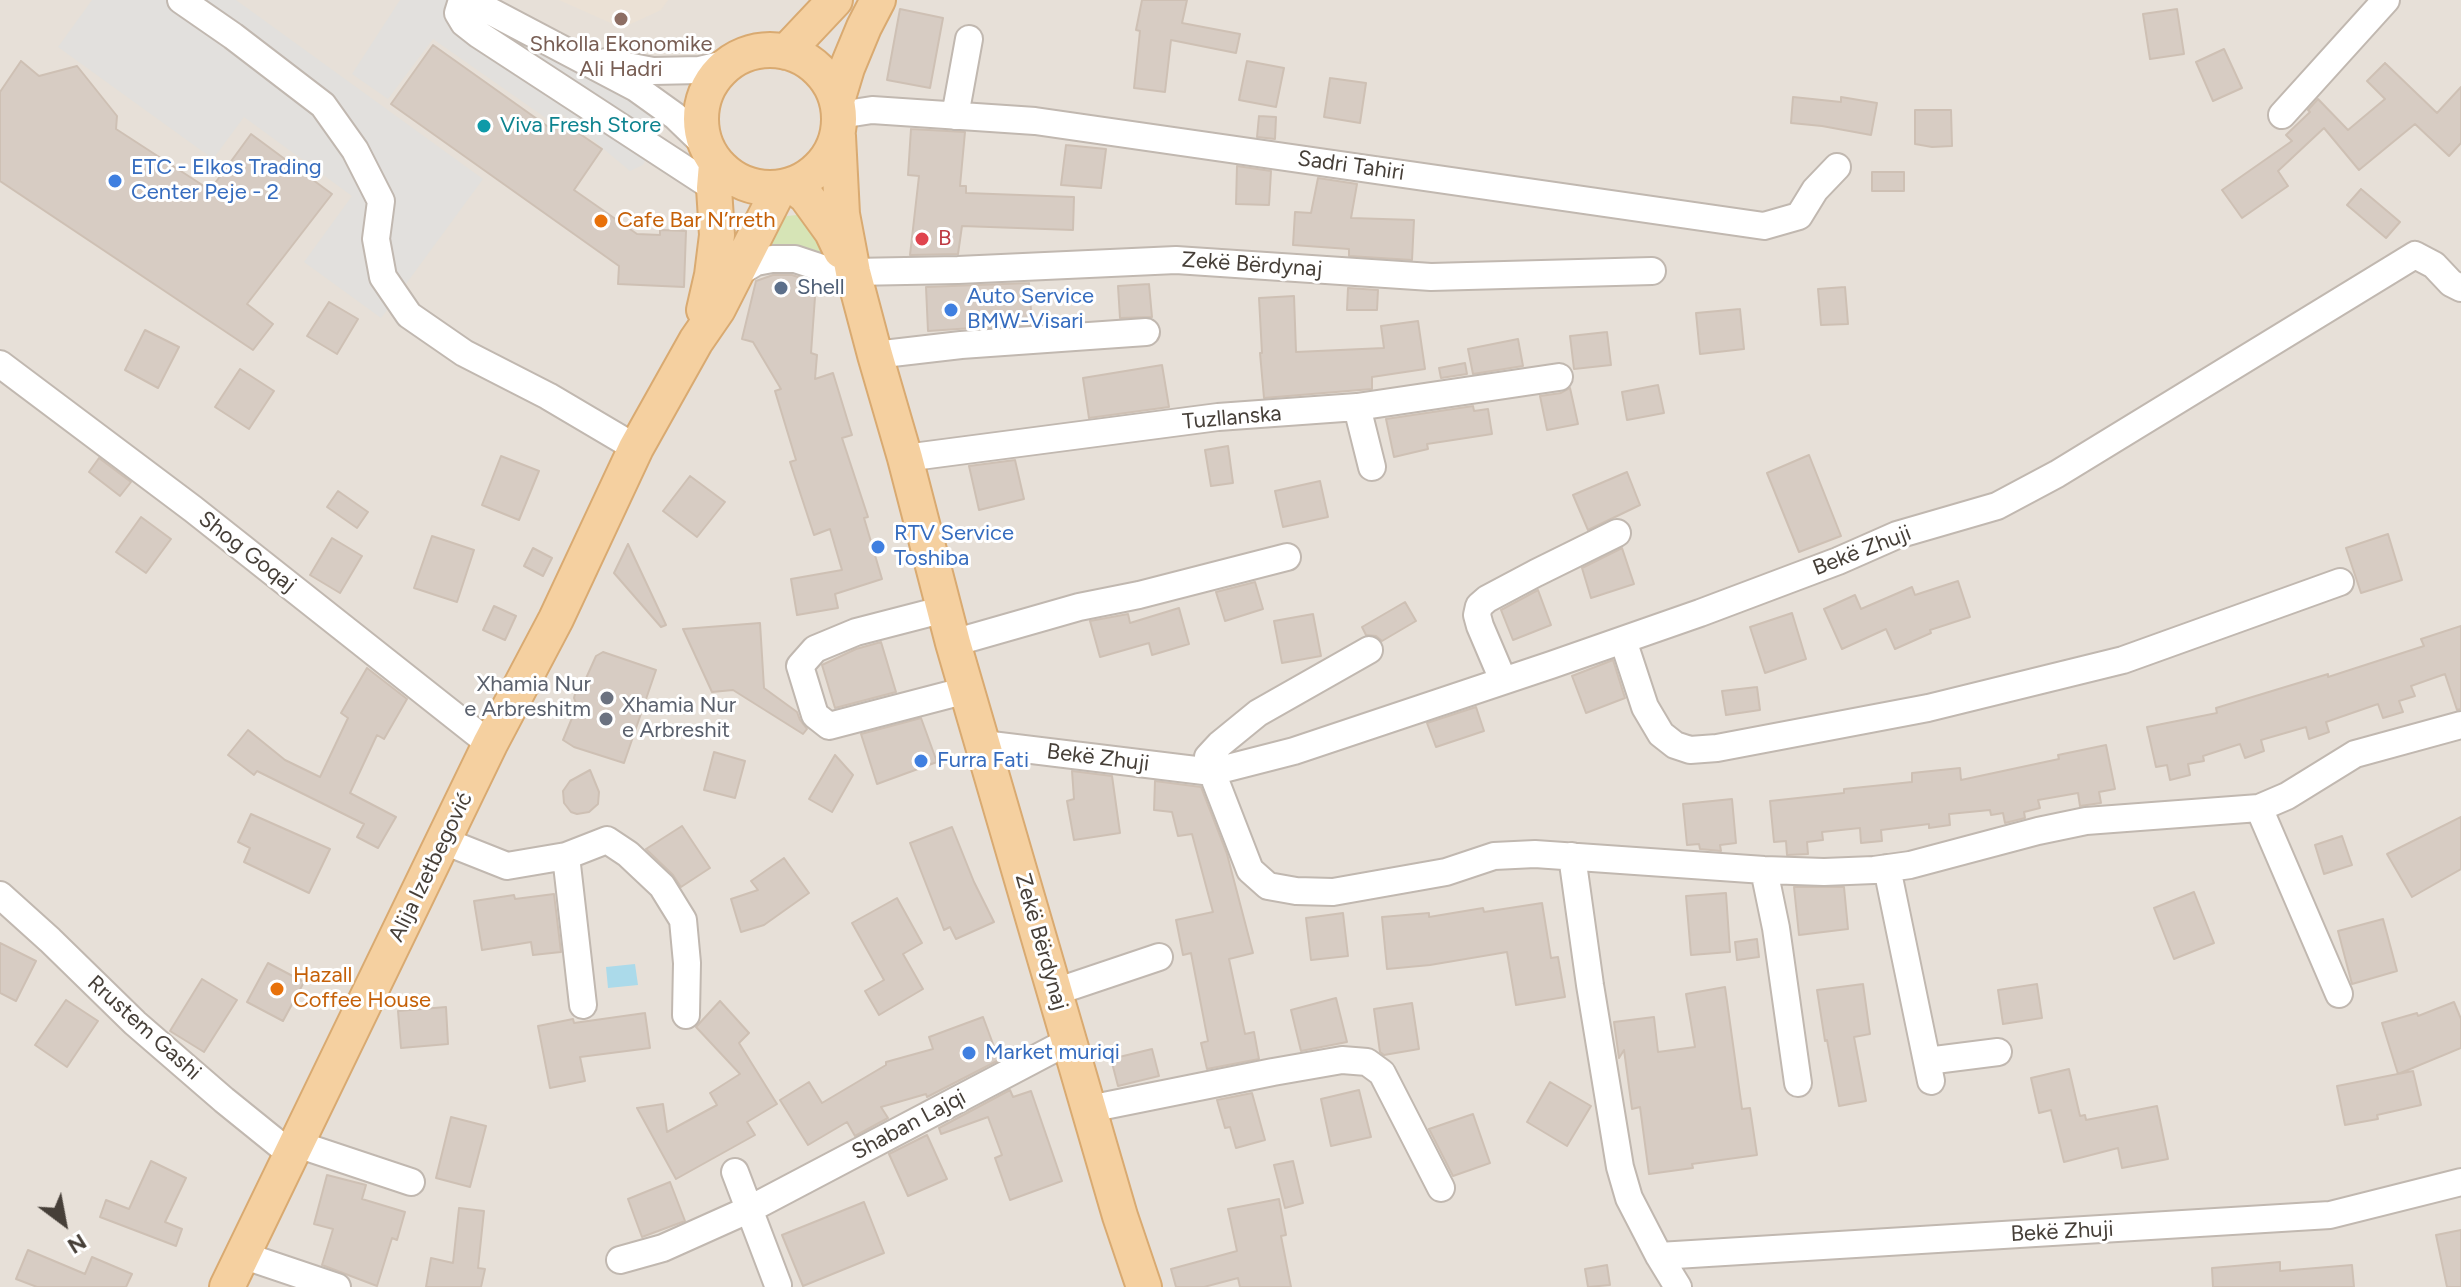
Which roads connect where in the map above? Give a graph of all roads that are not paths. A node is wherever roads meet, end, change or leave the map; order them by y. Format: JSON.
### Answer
{"nodes":[{"id":1,"x":181,"y":0,"type":"edge"},
{"id":2,"x":462,"y":0,"type":"edge"},
{"id":3,"x":469,"y":0,"type":"edge"},
{"id":4,"x":835,"y":0,"type":"edge"},
{"id":5,"x":878,"y":0,"type":"edge"},
{"id":6,"x":2386,"y":0,"type":"edge"},
{"id":7,"x":969,"y":39,"type":"dead end"},
{"id":8,"x":786,"y":52,"type":"junction"},
{"id":9,"x":580,"y":58,"type":"junction"},
{"id":10,"x":729,"y":63,"type":"junction"},
{"id":11,"x":2282,"y":115,"type":"dead end"},
{"id":12,"x":955,"y":116,"type":"junction"},
{"id":13,"x":838,"y":117,"type":"junction"},
{"id":14,"x":711,"y":166,"type":"junction"},
{"id":15,"x":1837,"y":167,"type":"dead end"},
{"id":16,"x":786,"y":187,"type":"junction"},
{"id":17,"x":1652,"y":271,"type":"dead end"},
{"id":18,"x":853,"y":272,"type":"junction"},
{"id":19,"x":736,"y":274,"type":"junction"},
{"id":20,"x":2461,"y":288,"type":"edge"},
{"id":21,"x":1146,"y":332,"type":"dead end"},
{"id":22,"x":696,"y":341,"type":"junction"},
{"id":23,"x":875,"y":355,"type":"junction"},
{"id":24,"x":0,"y":364,"type":"edge"},
{"id":25,"x":1559,"y":377,"type":"dead end"},
{"id":26,"x":1357,"y":407,"type":"junction"},
{"id":27,"x":636,"y":448,"type":"junction"},
{"id":28,"x":905,"y":458,"type":"junction"},
{"id":29,"x":1372,"y":467,"type":"dead end"},
{"id":30,"x":1617,"y":533,"type":"dead end"},
{"id":31,"x":1287,"y":557,"type":"dead end"},
{"id":32,"x":2340,"y":582,"type":"dead end"},
{"id":33,"x":945,"y":609,"type":"junction"},
{"id":34,"x":1623,"y":640,"type":"junction"},
{"id":35,"x":953,"y":643,"type":"junction"},
{"id":36,"x":1369,"y":650,"type":"dead end"},
{"id":37,"x":1503,"y":680,"type":"junction"},
{"id":38,"x":967,"y":690,"type":"junction"},
{"id":39,"x":2461,"y":725,"type":"edge"},
{"id":40,"x":490,"y":744,"type":"junction"},
{"id":41,"x":983,"y":744,"type":"junction"},
{"id":42,"x":1212,"y":772,"type":"junction"},
{"id":43,"x":2259,"y":808,"type":"junction"},
{"id":44,"x":444,"y":841,"type":"junction"},
{"id":45,"x":566,"y":856,"type":"junction"},
{"id":46,"x":1572,"y":856,"type":"junction"},
{"id":47,"x":1887,"y":868,"type":"junction"},
{"id":48,"x":1764,"y":870,"type":"junction"},
{"id":49,"x":0,"y":895,"type":"edge"},
{"id":50,"x":1159,"y":957,"type":"dead end"},
{"id":51,"x":1055,"y":992,"type":"junction"},
{"id":52,"x":2339,"y":994,"type":"dead end"},
{"id":53,"x":583,"y":1005,"type":"dead end"},
{"id":54,"x":686,"y":1015,"type":"dead end"},
{"id":55,"x":1069,"y":1041,"type":"junction"},
{"id":56,"x":1998,"y":1052,"type":"dead end"},
{"id":57,"x":1798,"y":1083,"type":"dead end"},
{"id":58,"x":1089,"y":1109,"type":"junction"},
{"id":59,"x":294,"y":1150,"type":"junction"},
{"id":60,"x":735,"y":1172,"type":"dead end"},
{"id":61,"x":411,"y":1182,"type":"dead end"},
{"id":62,"x":2461,"y":1182,"type":"edge"},
{"id":63,"x":1441,"y":1188,"type":"dead end"},
{"id":64,"x":750,"y":1209,"type":"junction"},
{"id":65,"x":242,"y":1255,"type":"junction"},
{"id":66,"x":1659,"y":1256,"type":"junction"},
{"id":67,"x":620,"y":1260,"type":"dead end"},
{"id":68,"x":778,"y":1285,"type":"edge"},
{"id":69,"x":227,"y":1287,"type":"edge"},
{"id":70,"x":337,"y":1287,"type":"edge"},
{"id":71,"x":1144,"y":1287,"type":"edge"},
{"id":72,"x":1678,"y":1287,"type":"edge"}],
"edges":[{"from":1,"to":27,"type":"street"},
{"from":2,"to":14,"type":"street"},
{"from":3,"to":9,"type":"street"},
{"from":4,"to":8,"type":"main road"},
{"from":5,"to":13,"type":"main road"},
{"from":6,"to":11,"type":"street"},
{"from":7,"to":12,"type":"street"},
{"from":8,"to":10,"type":"main road"},
{"from":8,"to":13,"type":"main road","name":"Zekë Bërdynaj"},
{"from":9,"to":10,"type":"street"},
{"from":9,"to":14,"type":"street"},
{"from":10,"to":14,"type":"main road"},
{"from":12,"to":13,"type":"street","name":"Sadri Tahiri"},
{"from":12,"to":15,"type":"street","name":"Sadri Tahiri"},
{"from":13,"to":16,"type":"main road"},
{"from":13,"to":18,"type":"main road","name":"Zekë Bërdynaj"},
{"from":14,"to":16,"type":"main road"},
{"from":14,"to":22,"type":"main road","name":"Alija Izetbegović"},
{"from":16,"to":18,"type":"main road","name":"Zekë Bërdynaj"},
{"from":16,"to":19,"type":"main road","name":"Alija Izetbegović"},
{"from":17,"to":18,"type":"street","name":"Zekë Bërdynaj"},
{"from":18,"to":19,"type":"street"},
{"from":18,"to":23,"type":"main road","name":"Zekë Bërdynaj"},
{"from":19,"to":22,"type":"main road","name":"Alija Izetbegović"},
{"from":20,"to":34,"type":"street","name":"Bekë Zhuji"},
{"from":21,"to":23,"type":"street"},
{"from":22,"to":27,"type":"main road","name":"Alija Izetbegović"},
{"from":23,"to":28,"type":"main road","name":"Zekë Bërdynaj"},
{"from":24,"to":40,"type":"street","name":"Shog Goqaj"},
{"from":25,"to":26,"type":"street","name":"Tuzllanska"},
{"from":26,"to":28,"type":"street","name":"Tuzllanska"},
{"from":26,"to":29,"type":"street"},
{"from":27,"to":40,"type":"main road","name":"Alija Izetbegović"},
{"from":28,"to":33,"type":"main road","name":"Zekë Bërdynaj"},
{"from":30,"to":37,"type":"street"},
{"from":31,"to":35,"type":"street"},
{"from":32,"to":34,"type":"street"},
{"from":33,"to":35,"type":"main road","name":"Zekë Bërdynaj"},
{"from":33,"to":38,"type":"street"},
{"from":34,"to":37,"type":"street","name":"Bekë Zhuji"},
{"from":35,"to":38,"type":"main road","name":"Zekë Bërdynaj"},
{"from":36,"to":42,"type":"street"},
{"from":37,"to":42,"type":"street","name":"Bekë Zhuji"},
{"from":38,"to":41,"type":"main road","name":"Zekë Bërdynaj"},
{"from":39,"to":43,"type":"street"},
{"from":40,"to":44,"type":"main road","name":"Alija Izetbegović"},
{"from":41,"to":42,"type":"street","name":"Bekë Zhuji"},
{"from":41,"to":51,"type":"main road","name":"Zekë Bërdynaj"},
{"from":42,"to":46,"type":"street"},
{"from":43,"to":47,"type":"street"},
{"from":43,"to":52,"type":"street"},
{"from":44,"to":45,"type":"street"},
{"from":44,"to":59,"type":"main road","name":"Alija Izetbegović"},
{"from":45,"to":53,"type":"street"},
{"from":45,"to":54,"type":"street"},
{"from":46,"to":48,"type":"street"},
{"from":46,"to":66,"type":"street"},
{"from":47,"to":48,"type":"street"},
{"from":47,"to":56,"type":"street"},
{"from":48,"to":57,"type":"street"},
{"from":49,"to":59,"type":"street","name":"Rrustem Gashi"},
{"from":50,"to":51,"type":"street"},
{"from":51,"to":55,"type":"main road","name":"Zekë Bërdynaj"},
{"from":55,"to":58,"type":"main road","name":"Zekë Bërdynaj"},
{"from":55,"to":64,"type":"street","name":"Shaban Lajqi"},
{"from":58,"to":63,"type":"street"},
{"from":58,"to":71,"type":"main road","name":"Zekë Bërdynaj"},
{"from":59,"to":61,"type":"street"},
{"from":59,"to":65,"type":"main road","name":"Alija Izetbegović"},
{"from":60,"to":64,"type":"street"},
{"from":62,"to":66,"type":"street","name":"Bekë Zhuji"},
{"from":64,"to":67,"type":"street","name":"Shaban Lajqi"},
{"from":64,"to":68,"type":"street"},
{"from":65,"to":69,"type":"main road","name":"Alija Izetbegović"},
{"from":65,"to":70,"type":"street"},
{"from":66,"to":72,"type":"street"}]}
